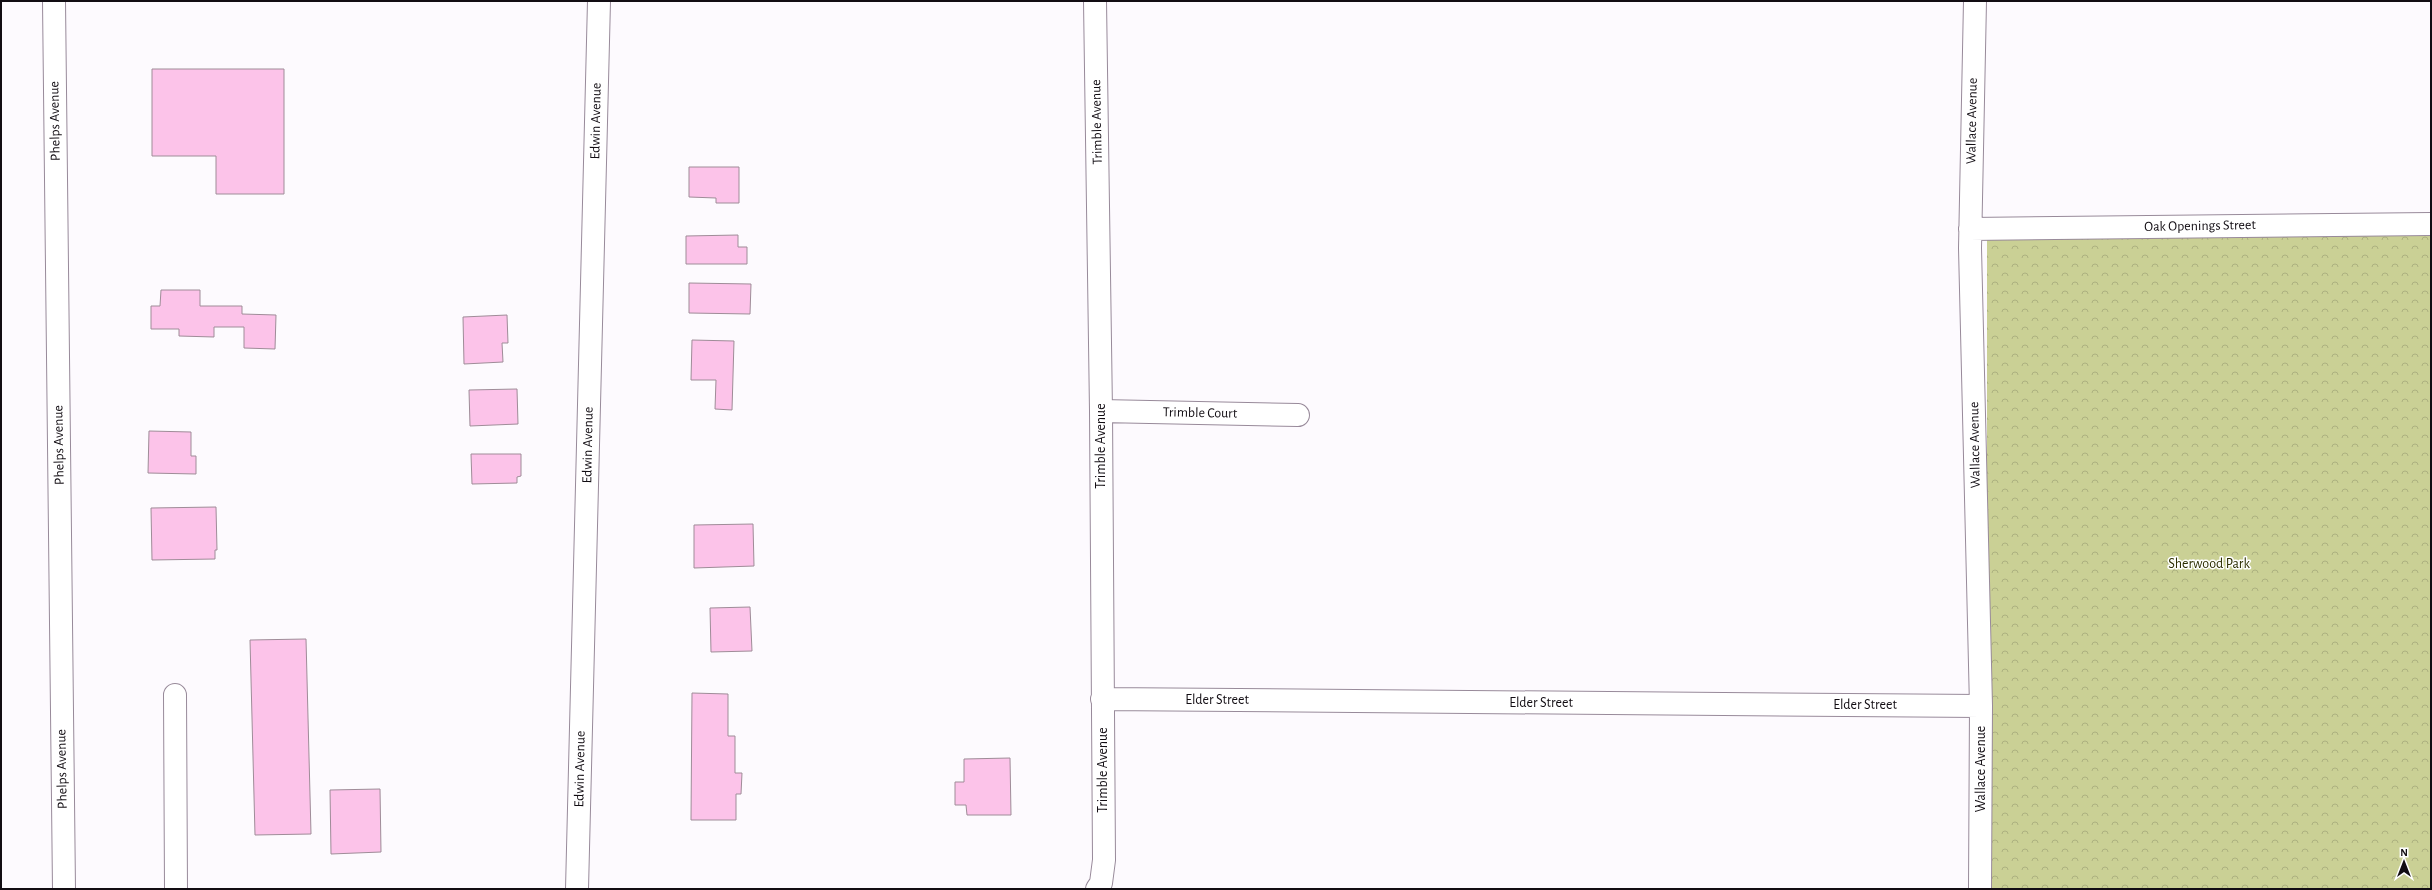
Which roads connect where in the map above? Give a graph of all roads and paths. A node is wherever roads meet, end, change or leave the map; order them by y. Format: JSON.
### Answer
{"nodes":[{"id":1,"x":54,"y":1,"type":"edge"},
{"id":2,"x":599,"y":1,"type":"edge"},
{"id":3,"x":1095,"y":1,"type":"edge"},
{"id":4,"x":1975,"y":1,"type":"edge"},
{"id":5,"x":2431,"y":224,"type":"edge"},
{"id":6,"x":1970,"y":229,"type":"junction"},
{"id":7,"x":1101,"y":410,"type":"junction"},
{"id":8,"x":1298,"y":415,"type":"dead end"},
{"id":9,"x":175,"y":695,"type":"dead end"},
{"id":10,"x":1102,"y":699,"type":"junction"},
{"id":11,"x":1981,"y":706,"type":"junction"},
{"id":12,"x":64,"y":889,"type":"edge"},
{"id":13,"x":176,"y":889,"type":"edge"},
{"id":14,"x":577,"y":889,"type":"edge"},
{"id":15,"x":1097,"y":889,"type":"edge"},
{"id":16,"x":1980,"y":889,"type":"edge"}],
"edges":[{"from":1,"to":12,"type":"street","name":"Phelps Avenue"},
{"from":2,"to":14,"type":"street","name":"Edwin Avenue"},
{"from":3,"to":7,"type":"street","name":"Trimble Avenue"},
{"from":4,"to":6,"type":"street","name":"Wallace Avenue"},
{"from":5,"to":6,"type":"street","name":"Oak Openings Street"},
{"from":6,"to":11,"type":"street","name":"Wallace Avenue"},
{"from":7,"to":8,"type":"street","name":"Trimble Court"},
{"from":7,"to":10,"type":"street","name":"Trimble Avenue"},
{"from":9,"to":13,"type":"street"},
{"from":10,"to":11,"type":"street","name":"Elder Street"},
{"from":10,"to":15,"type":"street","name":"Trimble Avenue"},
{"from":11,"to":16,"type":"street","name":"Wallace Avenue"}]}
